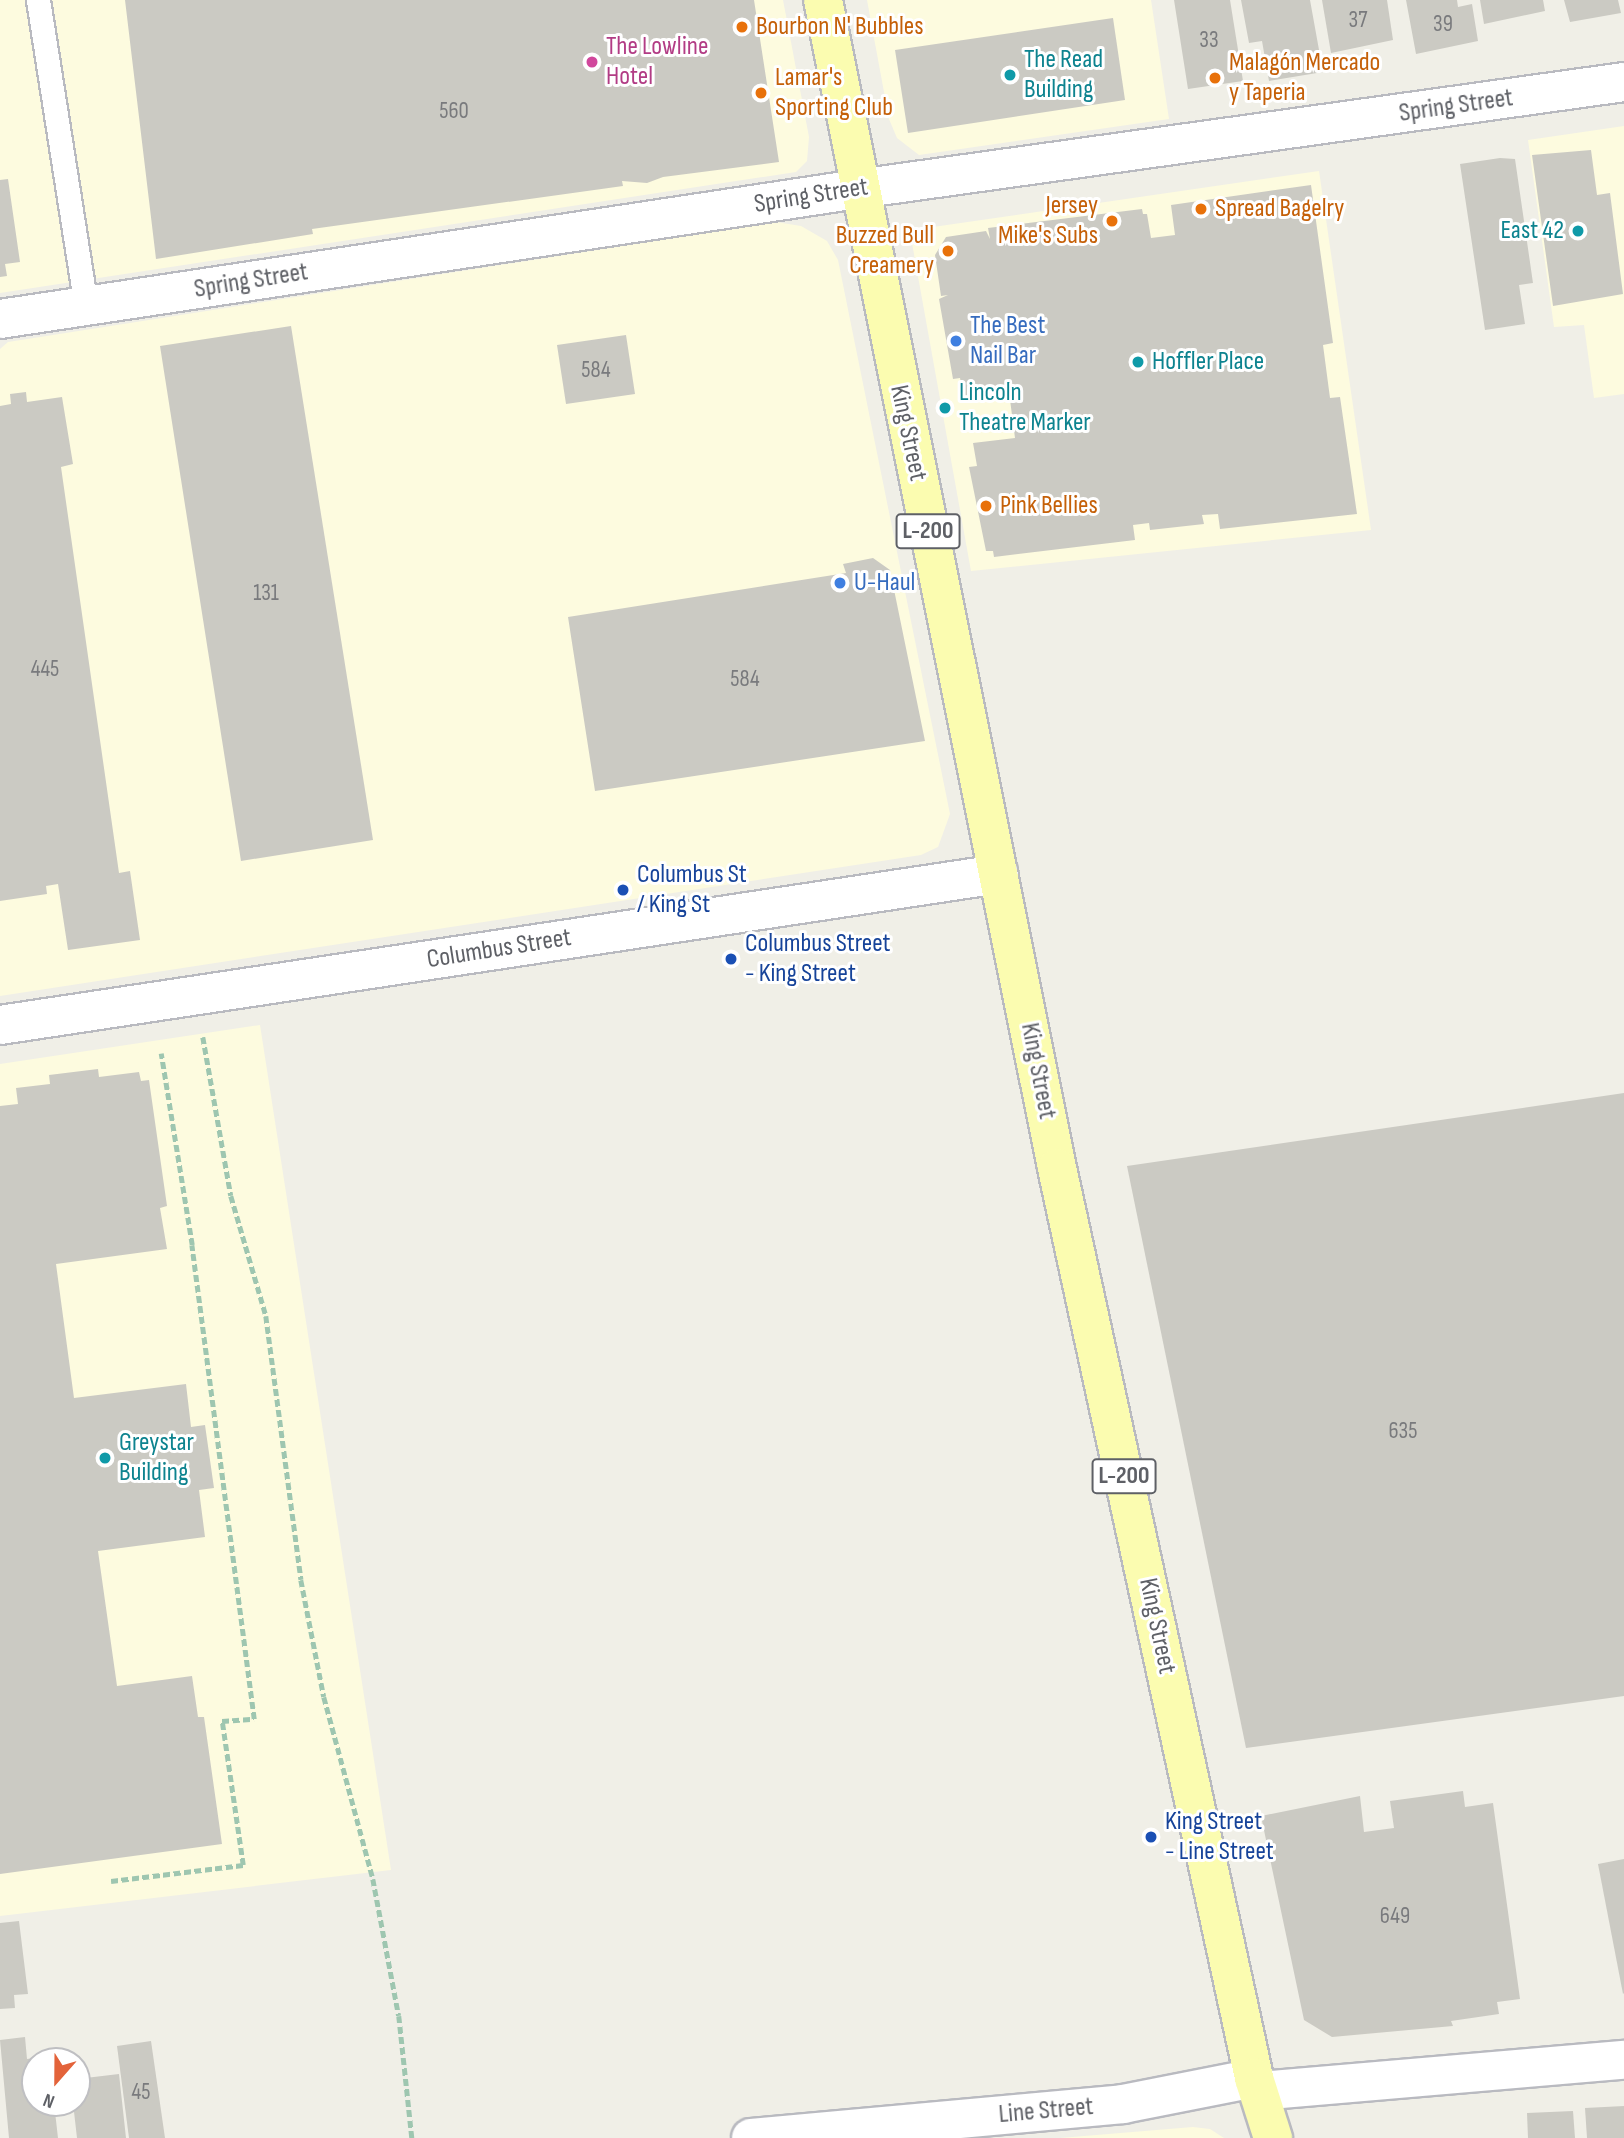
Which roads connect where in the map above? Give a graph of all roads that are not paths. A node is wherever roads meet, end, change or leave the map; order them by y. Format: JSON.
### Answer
{"nodes":[{"id":1,"x":38,"y":0,"type":"edge"},
{"id":2,"x":823,"y":0,"type":"edge"},
{"id":3,"x":1624,"y":82,"type":"edge"},
{"id":4,"x":859,"y":189,"type":"junction"},
{"id":5,"x":86,"y":307,"type":"junction"},
{"id":6,"x":0,"y":319,"type":"edge"},
{"id":7,"x":999,"y":874,"type":"junction"},
{"id":8,"x":0,"y":1025,"type":"edge"},
{"id":9,"x":1624,"y":2060,"type":"edge"},
{"id":10,"x":1256,"y":2085,"type":"junction"},
{"id":11,"x":751,"y":2138,"type":"edge"},
{"id":12,"x":1273,"y":2138,"type":"edge"}],
"edges":[{"from":1,"to":5,"type":"lane"},
{"from":2,"to":4,"type":"main road","name":"King Street","number":"L-200"},
{"from":3,"to":4,"type":"street","name":"Spring Street"},
{"from":4,"to":5,"type":"street","name":"Spring Street"},
{"from":4,"to":7,"type":"main road","name":"King Street","number":"L-200"},
{"from":5,"to":6,"type":"street","name":"Spring Street"},
{"from":7,"to":8,"type":"street","name":"Columbus Street"},
{"from":7,"to":10,"type":"main road","name":"King Street","number":"L-200"},
{"from":9,"to":10,"type":"street","name":"Line Street"},
{"from":10,"to":11,"type":"street","name":"Line Street"},
{"from":10,"to":12,"type":"main road","name":"King Street"}]}
